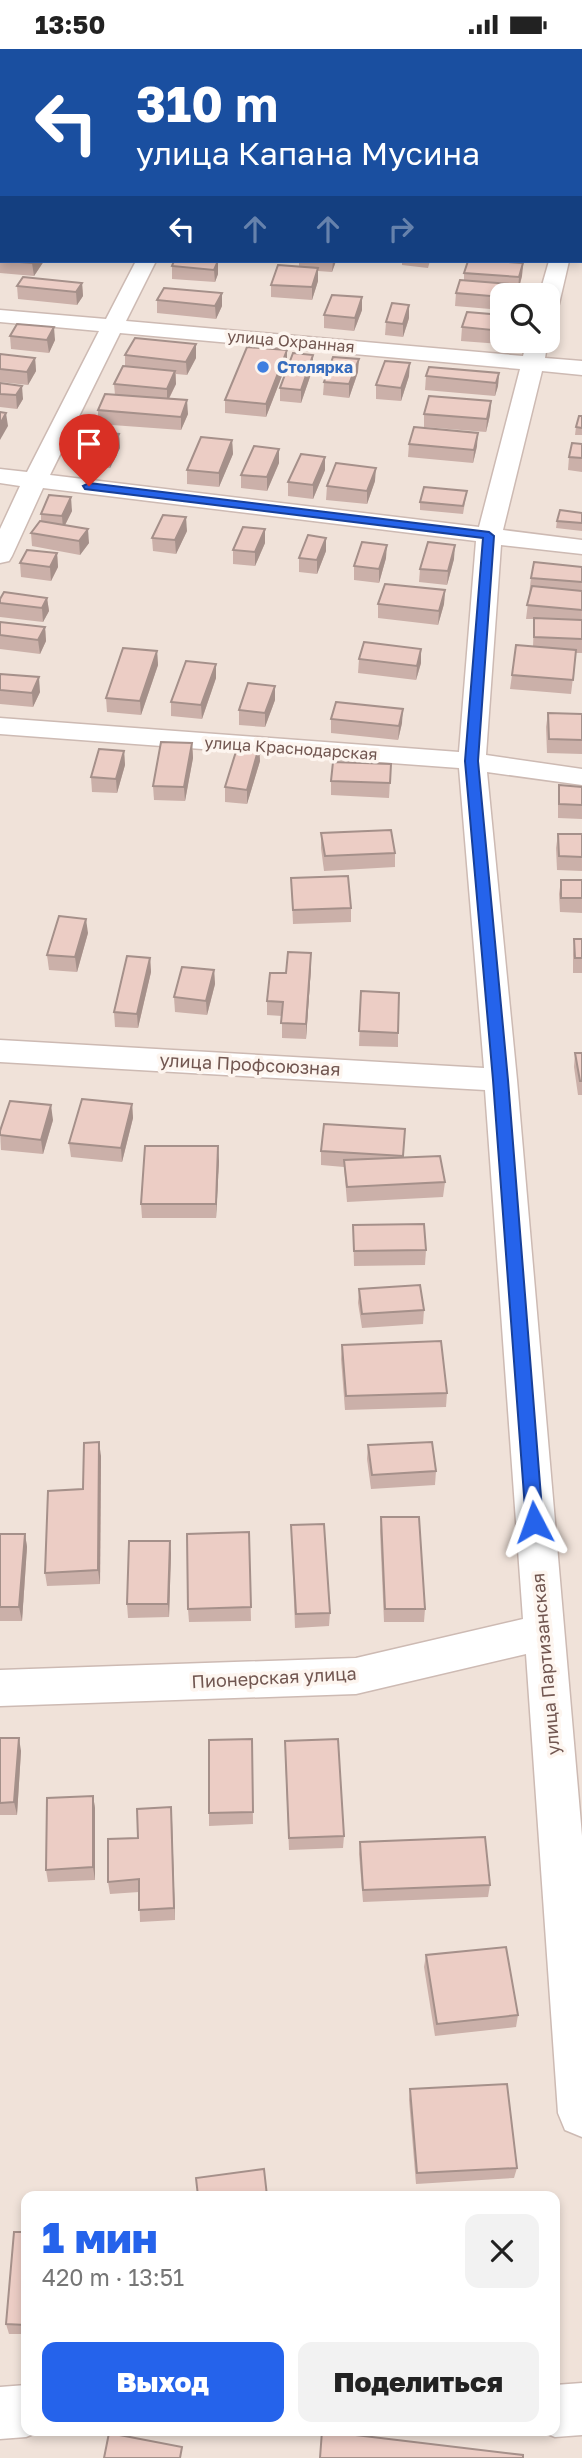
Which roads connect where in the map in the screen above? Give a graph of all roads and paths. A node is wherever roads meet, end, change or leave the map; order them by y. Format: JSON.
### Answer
{"nodes":[{"id":1,"x":145,"y":263,"type":"edge"},
{"id":2,"x":558,"y":263,"type":"edge"},
{"id":3,"x":553,"y":283,"type":"edge"},
{"id":4,"x":0,"y":316,"type":"edge"},
{"id":5,"x":113,"y":327,"type":"junction"},
{"id":6,"x":490,"y":349,"type":"edge"},
{"id":7,"x":535,"y":353,"type":"edge"},
{"id":8,"x":538,"y":353,"type":"edge"},
{"id":9,"x":582,"y":368,"type":"edge"},
{"id":10,"x":0,"y":476,"type":"edge"},
{"id":11,"x":35,"y":480,"type":"junction"},
{"id":12,"x":489,"y":536,"type":"junction"},
{"id":13,"x":582,"y":547,"type":"edge"},
{"id":14,"x":0,"y":556,"type":"edge"},
{"id":15,"x":0,"y":726,"type":"edge"},
{"id":16,"x":472,"y":761,"type":"junction"},
{"id":17,"x":582,"y":778,"type":"edge"},
{"id":18,"x":0,"y":1051,"type":"edge"},
{"id":19,"x":500,"y":1080,"type":"junction"},
{"id":20,"x":543,"y":1632,"type":"junction"},
{"id":21,"x":0,"y":1688,"type":"edge"},
{"id":22,"x":582,"y":2113,"type":"edge"},
{"id":23,"x":21,"y":2411,"type":"edge"},
{"id":24,"x":0,"y":2413,"type":"edge"}],
"edges":[{"from":1,"to":5,"type":"street"},
{"from":2,"to":3,"type":"street"},
{"from":4,"to":5,"type":"street","name":"улица Охранная"},
{"from":5,"to":6,"type":"street","name":"улица Охранная"},
{"from":5,"to":11,"type":"street"},
{"from":7,"to":12,"type":"street","name":"улица Партизанская"},
{"from":8,"to":9,"type":"street","name":"улица Охранная"},
{"from":10,"to":11,"type":"street"},
{"from":11,"to":12,"type":"street"},
{"from":11,"to":14,"type":"street"},
{"from":12,"to":13,"type":"street"},
{"from":12,"to":16,"type":"street","name":"улица Партизанская"},
{"from":15,"to":16,"type":"street","name":"улица Краснодарская"},
{"from":16,"to":17,"type":"street","name":"улица Краснодарская"},
{"from":16,"to":19,"type":"street","name":"улица Партизанская"},
{"from":18,"to":19,"type":"street","name":"улица Профсоюзная"},
{"from":19,"to":20,"type":"street","name":"улица Партизанская"},
{"from":20,"to":21,"type":"street","name":"Пионерская улица"},
{"from":20,"to":22,"type":"street","name":"улица Партизанская"},
{"from":23,"to":24,"type":"street"}]}
